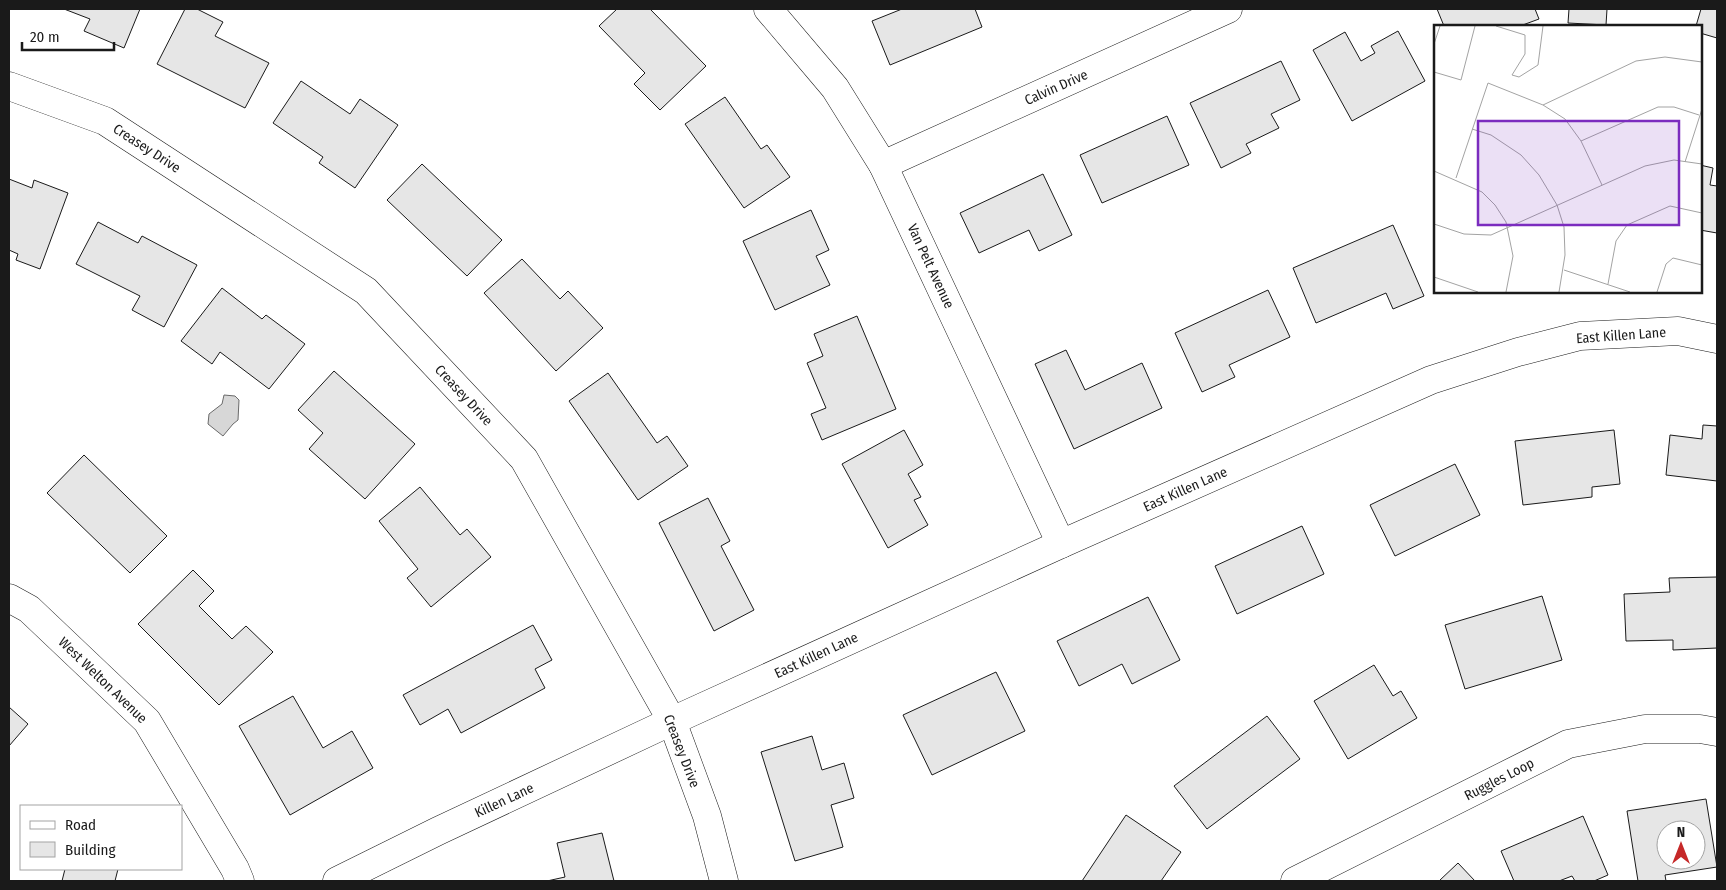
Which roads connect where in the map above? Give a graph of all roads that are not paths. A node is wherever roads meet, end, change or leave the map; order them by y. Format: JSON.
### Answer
{"nodes":[{"id":1,"x":768,"y":9,"type":"edge"},
{"id":2,"x":1228,"y":9,"type":"edge"},
{"id":3,"x":9,"y":86,"type":"edge"},
{"id":4,"x":883,"y":164,"type":"junction"},
{"id":5,"x":1717,"y":338,"type":"edge"},
{"id":6,"x":1061,"y":544,"type":"junction"},
{"id":7,"x":9,"y":598,"type":"edge"},
{"id":8,"x":672,"y":720,"type":"junction"},
{"id":9,"x":1717,"y":732,"type":"edge"},
{"id":10,"x":240,"y":881,"type":"edge"},
{"id":11,"x":337,"y":881,"type":"edge"},
{"id":12,"x":724,"y":881,"type":"edge"},
{"id":13,"x":1294,"y":881,"type":"edge"}],
"edges":[{"from":1,"to":4,"type":"street","name":"Van Pelt Avenue"},
{"from":2,"to":4,"type":"street","name":"Calvin Drive"},
{"from":3,"to":8,"type":"street","name":"Creasey Drive"},
{"from":4,"to":6,"type":"street","name":"Van Pelt Avenue"},
{"from":5,"to":6,"type":"street","name":"East Killen Lane"},
{"from":6,"to":8,"type":"street","name":"East Killen Lane"},
{"from":7,"to":10,"type":"street","name":"West Welton Avenue"},
{"from":8,"to":11,"type":"street","name":"Killen Lane"},
{"from":8,"to":12,"type":"street","name":"Creasey Drive"},
{"from":9,"to":13,"type":"street","name":"Ruggles Loop"}]}
